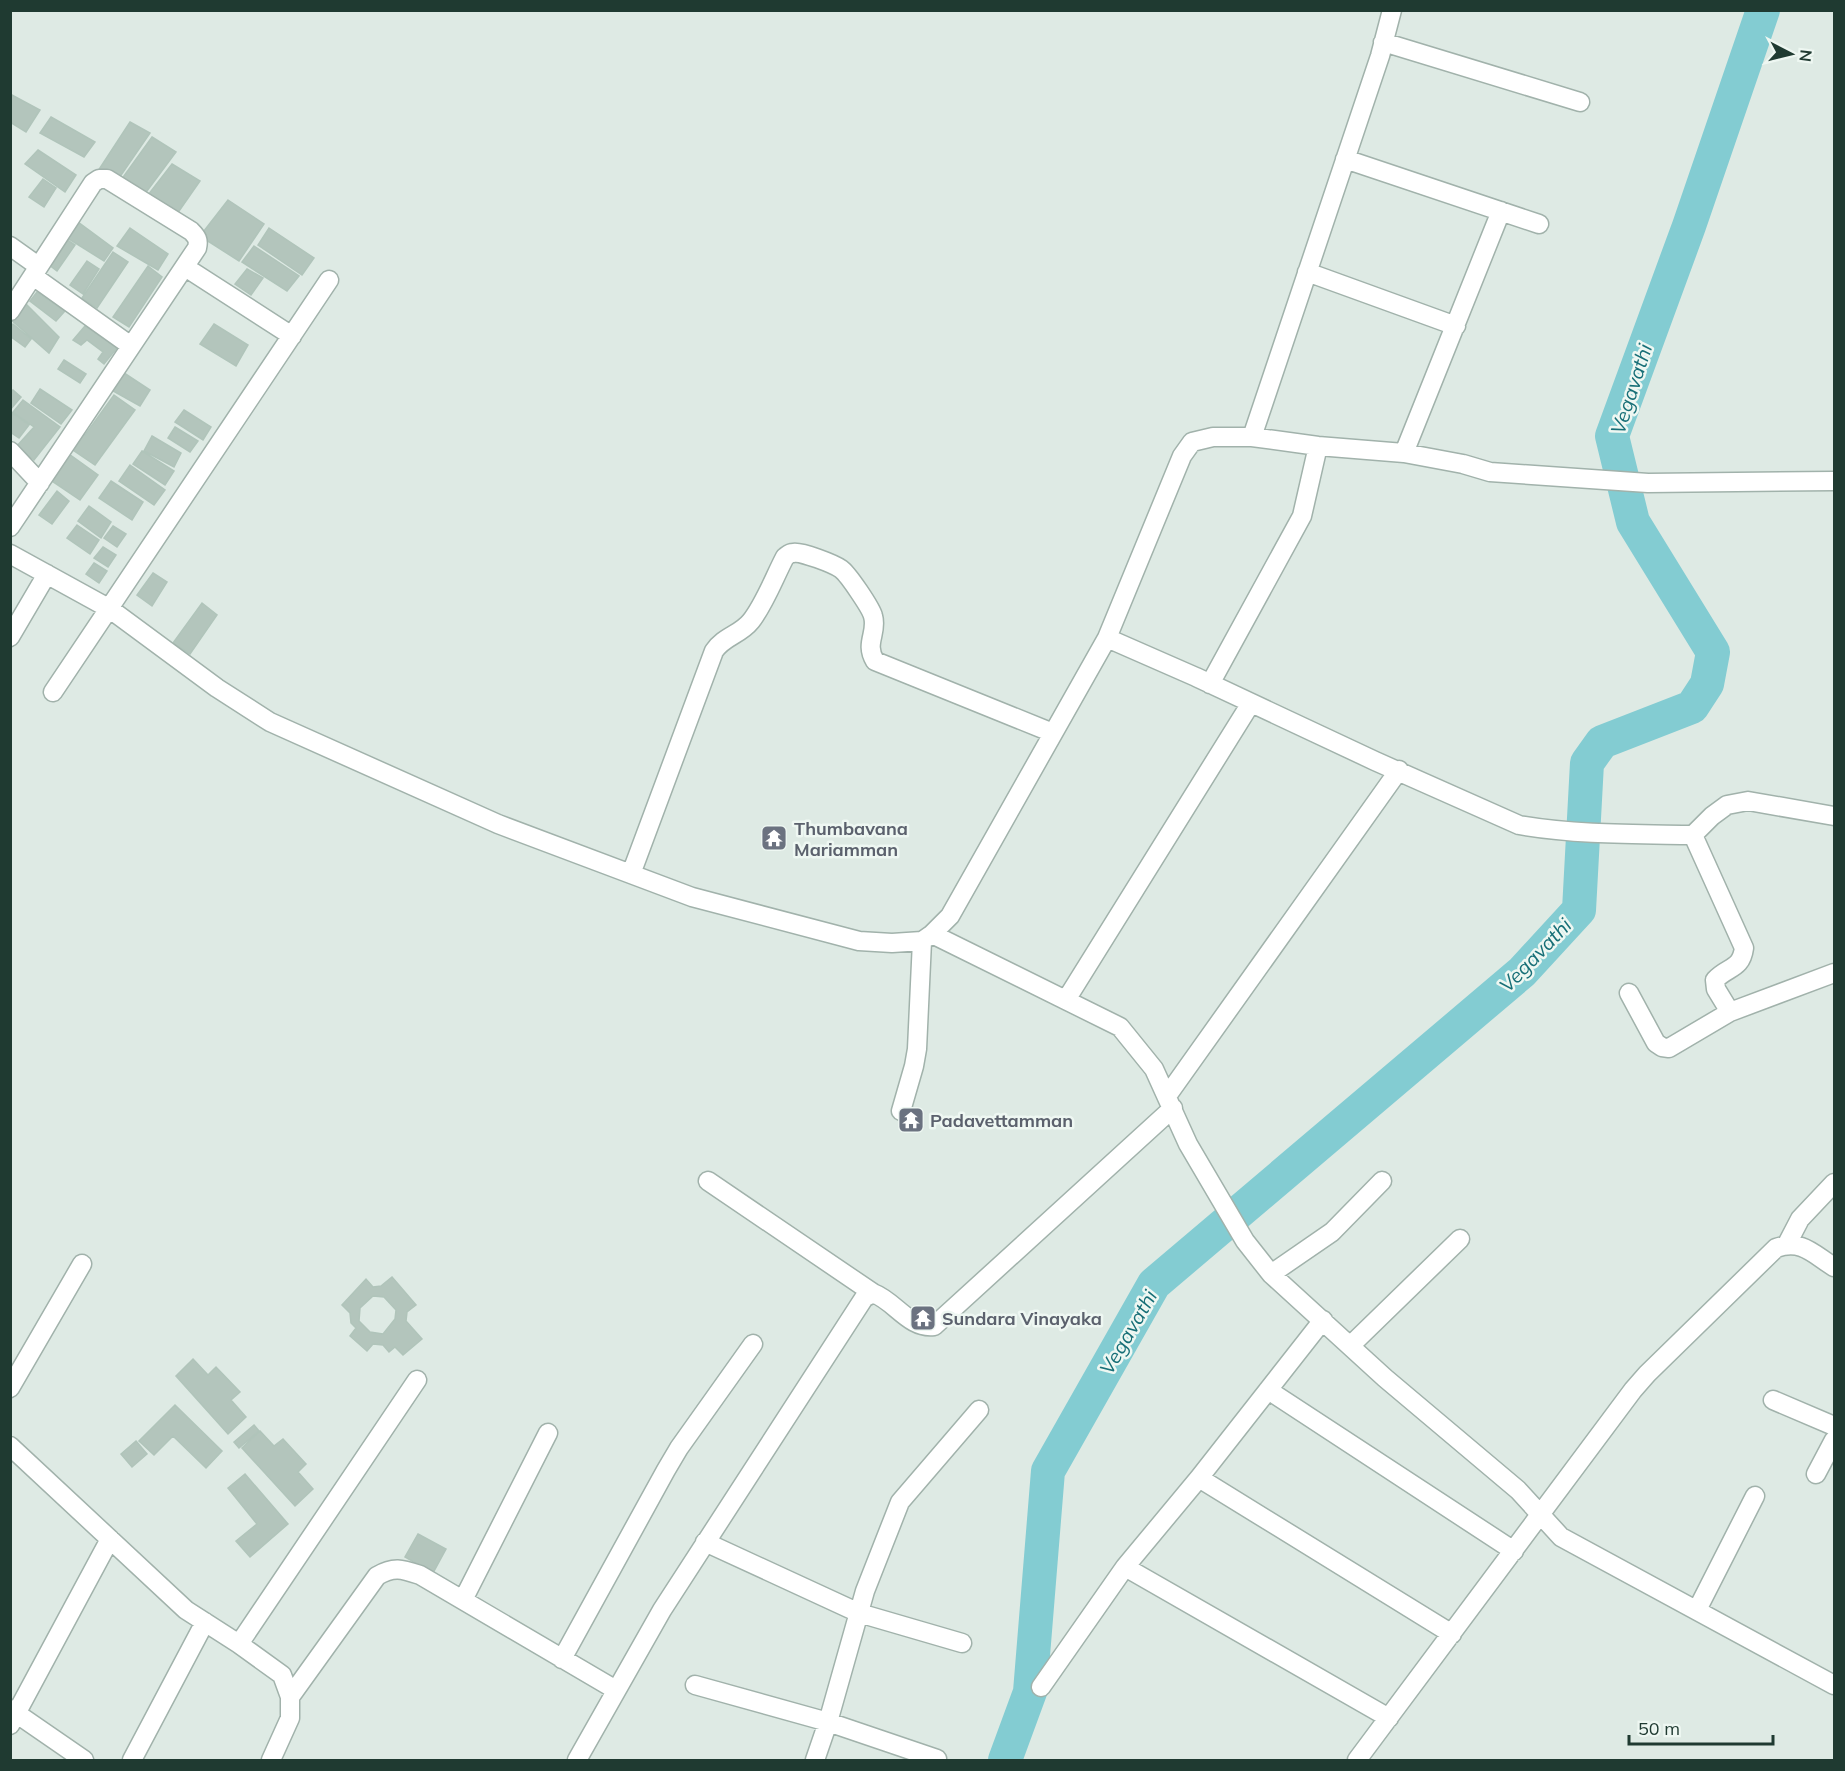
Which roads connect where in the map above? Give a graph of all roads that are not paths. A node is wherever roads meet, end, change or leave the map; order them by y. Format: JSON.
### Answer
{"nodes":[{"id":1,"x":1392,"y":10,"type":"edge"},
{"id":2,"x":1383,"y":42,"type":"junction"},
{"id":3,"x":1580,"y":102,"type":"dead end"},
{"id":4,"x":1345,"y":159,"type":"junction"},
{"id":5,"x":1502,"y":211,"type":"junction"},
{"id":6,"x":1539,"y":224,"type":"dead end"},
{"id":7,"x":10,"y":246,"type":"edge"},
{"id":8,"x":185,"y":267,"type":"junction"},
{"id":9,"x":35,"y":271,"type":"junction"},
{"id":10,"x":1307,"y":272,"type":"junction"},
{"id":11,"x":329,"y":280,"type":"dead end"},
{"id":12,"x":10,"y":311,"type":"edge"},
{"id":13,"x":1456,"y":326,"type":"junction"},
{"id":14,"x":292,"y":336,"type":"junction"},
{"id":15,"x":131,"y":346,"type":"junction"},
{"id":16,"x":1252,"y":437,"type":"junction"},
{"id":17,"x":1318,"y":446,"type":"junction"},
{"id":18,"x":10,"y":451,"type":"edge"},
{"id":19,"x":1404,"y":453,"type":"junction"},
{"id":20,"x":1834,"y":481,"type":"edge"},
{"id":21,"x":40,"y":483,"type":"junction"},
{"id":22,"x":10,"y":526,"type":"edge"},
{"id":23,"x":10,"y":554,"type":"edge"},
{"id":24,"x":47,"y":574,"type":"junction"},
{"id":25,"x":110,"y":609,"type":"junction"},
{"id":26,"x":10,"y":638,"type":"edge"},
{"id":27,"x":1107,"y":638,"type":"junction"},
{"id":28,"x":1210,"y":684,"type":"junction"},
{"id":29,"x":53,"y":692,"type":"dead end"},
{"id":30,"x":1251,"y":703,"type":"junction"},
{"id":31,"x":1053,"y":733,"type":"junction"},
{"id":32,"x":1399,"y":770,"type":"junction"},
{"id":33,"x":1834,"y":816,"type":"edge"},
{"id":34,"x":1693,"y":835,"type":"junction"},
{"id":35,"x":631,"y":874,"type":"junction"},
{"id":36,"x":927,"y":937,"type":"junction"},
{"id":37,"x":1834,"y":973,"type":"edge"},
{"id":38,"x":1629,"y":993,"type":"dead end"},
{"id":39,"x":1065,"y":1000,"type":"junction"},
{"id":40,"x":1730,"y":1012,"type":"junction"},
{"id":41,"x":1170,"y":1102,"type":"junction"},
{"id":42,"x":901,"y":1112,"type":"dead end"},
{"id":43,"x":708,"y":1181,"type":"dead end"},
{"id":44,"x":1382,"y":1181,"type":"dead end"},
{"id":45,"x":1834,"y":1183,"type":"edge"},
{"id":46,"x":1460,"y":1239,"type":"dead end"},
{"id":47,"x":1787,"y":1244,"type":"junction"},
{"id":48,"x":82,"y":1264,"type":"dead end"},
{"id":49,"x":1834,"y":1267,"type":"edge"},
{"id":50,"x":1271,"y":1274,"type":"junction"},
{"id":51,"x":873,"y":1293,"type":"junction"},
{"id":52,"x":1323,"y":1320,"type":"junction"},
{"id":53,"x":753,"y":1344,"type":"dead end"},
{"id":54,"x":1350,"y":1346,"type":"junction"},
{"id":55,"x":417,"y":1380,"type":"dead end"},
{"id":56,"x":10,"y":1388,"type":"edge"},
{"id":57,"x":1268,"y":1390,"type":"junction"},
{"id":58,"x":1773,"y":1400,"type":"dead end"},
{"id":59,"x":979,"y":1410,"type":"dead end"},
{"id":60,"x":1834,"y":1426,"type":"edge"},
{"id":61,"x":548,"y":1433,"type":"dead end"},
{"id":62,"x":1834,"y":1440,"type":"edge"},
{"id":63,"x":12,"y":1452,"type":"edge"},
{"id":64,"x":1816,"y":1474,"type":"dead end"},
{"id":65,"x":1199,"y":1478,"type":"junction"},
{"id":66,"x":1755,"y":1497,"type":"dead end"},
{"id":67,"x":1541,"y":1515,"type":"junction"},
{"id":68,"x":110,"y":1539,"type":"junction"},
{"id":69,"x":705,"y":1542,"type":"junction"},
{"id":70,"x":1514,"y":1551,"type":"junction"},
{"id":71,"x":1125,"y":1567,"type":"junction"},
{"id":72,"x":463,"y":1600,"type":"junction"},
{"id":73,"x":1697,"y":1610,"type":"junction"},
{"id":74,"x":860,"y":1613,"type":"junction"},
{"id":75,"x":205,"y":1622,"type":"junction"},
{"id":76,"x":1452,"y":1634,"type":"junction"},
{"id":77,"x":962,"y":1643,"type":"dead end"},
{"id":78,"x":239,"y":1644,"type":"junction"},
{"id":79,"x":562,"y":1659,"type":"junction"},
{"id":80,"x":695,"y":1685,"type":"dead end"},
{"id":81,"x":1834,"y":1685,"type":"edge"},
{"id":82,"x":1041,"y":1687,"type":"dead end"},
{"id":83,"x":616,"y":1690,"type":"junction"},
{"id":84,"x":290,"y":1697,"type":"junction"},
{"id":85,"x":13,"y":1716,"type":"edge"},
{"id":86,"x":1389,"y":1718,"type":"junction"},
{"id":87,"x":828,"y":1722,"type":"junction"},
{"id":88,"x":937,"y":1759,"type":"edge"},
{"id":89,"x":84,"y":1761,"type":"edge"},
{"id":90,"x":132,"y":1761,"type":"edge"},
{"id":91,"x":270,"y":1761,"type":"edge"},
{"id":92,"x":577,"y":1761,"type":"edge"},
{"id":93,"x":815,"y":1761,"type":"edge"},
{"id":94,"x":1357,"y":1761,"type":"edge"}],
"edges":[{"from":1,"to":2,"type":"street"},
{"from":2,"to":3,"type":"street"},
{"from":2,"to":4,"type":"street"},
{"from":4,"to":5,"type":"street"},
{"from":4,"to":10,"type":"street"},
{"from":5,"to":6,"type":"street"},
{"from":5,"to":13,"type":"street"},
{"from":7,"to":9,"type":"street"},
{"from":8,"to":9,"type":"street"},
{"from":8,"to":14,"type":"street"},
{"from":8,"to":15,"type":"street"},
{"from":9,"to":12,"type":"street"},
{"from":9,"to":15,"type":"street"},
{"from":10,"to":13,"type":"street"},
{"from":10,"to":16,"type":"street"},
{"from":11,"to":14,"type":"street"},
{"from":13,"to":19,"type":"street"},
{"from":14,"to":25,"type":"street"},
{"from":15,"to":21,"type":"street"},
{"from":16,"to":17,"type":"street"},
{"from":16,"to":27,"type":"street"},
{"from":17,"to":19,"type":"street"},
{"from":17,"to":28,"type":"street"},
{"from":18,"to":21,"type":"street"},
{"from":19,"to":20,"type":"street"},
{"from":21,"to":22,"type":"street"},
{"from":23,"to":24,"type":"street"},
{"from":24,"to":25,"type":"street"},
{"from":24,"to":26,"type":"street"},
{"from":25,"to":29,"type":"street"},
{"from":25,"to":35,"type":"street"},
{"from":27,"to":28,"type":"street"},
{"from":27,"to":31,"type":"street"},
{"from":28,"to":30,"type":"street"},
{"from":30,"to":32,"type":"street"},
{"from":30,"to":39,"type":"street"},
{"from":31,"to":35,"type":"street"},
{"from":31,"to":36,"type":"street"},
{"from":32,"to":34,"type":"street"},
{"from":32,"to":41,"type":"street"},
{"from":33,"to":34,"type":"street"},
{"from":34,"to":40,"type":"street"},
{"from":35,"to":36,"type":"street"},
{"from":36,"to":39,"type":"street"},
{"from":36,"to":42,"type":"street"},
{"from":37,"to":40,"type":"street"},
{"from":38,"to":40,"type":"street"},
{"from":39,"to":41,"type":"street"},
{"from":41,"to":50,"type":"street"},
{"from":41,"to":51,"type":"street"},
{"from":43,"to":51,"type":"street"},
{"from":44,"to":50,"type":"street"},
{"from":45,"to":47,"type":"street"},
{"from":46,"to":54,"type":"street"},
{"from":47,"to":49,"type":"street"},
{"from":47,"to":67,"type":"street"},
{"from":48,"to":56,"type":"street"},
{"from":50,"to":52,"type":"street"},
{"from":51,"to":69,"type":"street"},
{"from":52,"to":54,"type":"street"},
{"from":52,"to":57,"type":"street"},
{"from":53,"to":79,"type":"street"},
{"from":54,"to":67,"type":"street"},
{"from":55,"to":78,"type":"street"},
{"from":57,"to":65,"type":"street"},
{"from":57,"to":70,"type":"street"},
{"from":58,"to":60,"type":"street"},
{"from":59,"to":74,"type":"street"},
{"from":61,"to":72,"type":"street"},
{"from":62,"to":64,"type":"street"},
{"from":63,"to":68,"type":"street"},
{"from":65,"to":71,"type":"street"},
{"from":65,"to":76,"type":"street"},
{"from":66,"to":73,"type":"street"},
{"from":67,"to":70,"type":"street"},
{"from":67,"to":73,"type":"street"},
{"from":68,"to":75,"type":"street"},
{"from":68,"to":85,"type":"street"},
{"from":69,"to":74,"type":"street"},
{"from":69,"to":83,"type":"street"},
{"from":70,"to":76,"type":"street"},
{"from":71,"to":82,"type":"street"},
{"from":71,"to":86,"type":"street"},
{"from":72,"to":79,"type":"street"},
{"from":72,"to":84,"type":"street"},
{"from":73,"to":81,"type":"street"},
{"from":74,"to":77,"type":"street"},
{"from":74,"to":87,"type":"street"},
{"from":75,"to":78,"type":"street"},
{"from":75,"to":90,"type":"street"},
{"from":76,"to":86,"type":"street"},
{"from":78,"to":84,"type":"street"},
{"from":79,"to":83,"type":"street"},
{"from":80,"to":87,"type":"street"},
{"from":83,"to":92,"type":"street"},
{"from":84,"to":91,"type":"street"},
{"from":85,"to":89,"type":"street"},
{"from":86,"to":94,"type":"street"},
{"from":87,"to":88,"type":"street"},
{"from":87,"to":93,"type":"street"}]}
